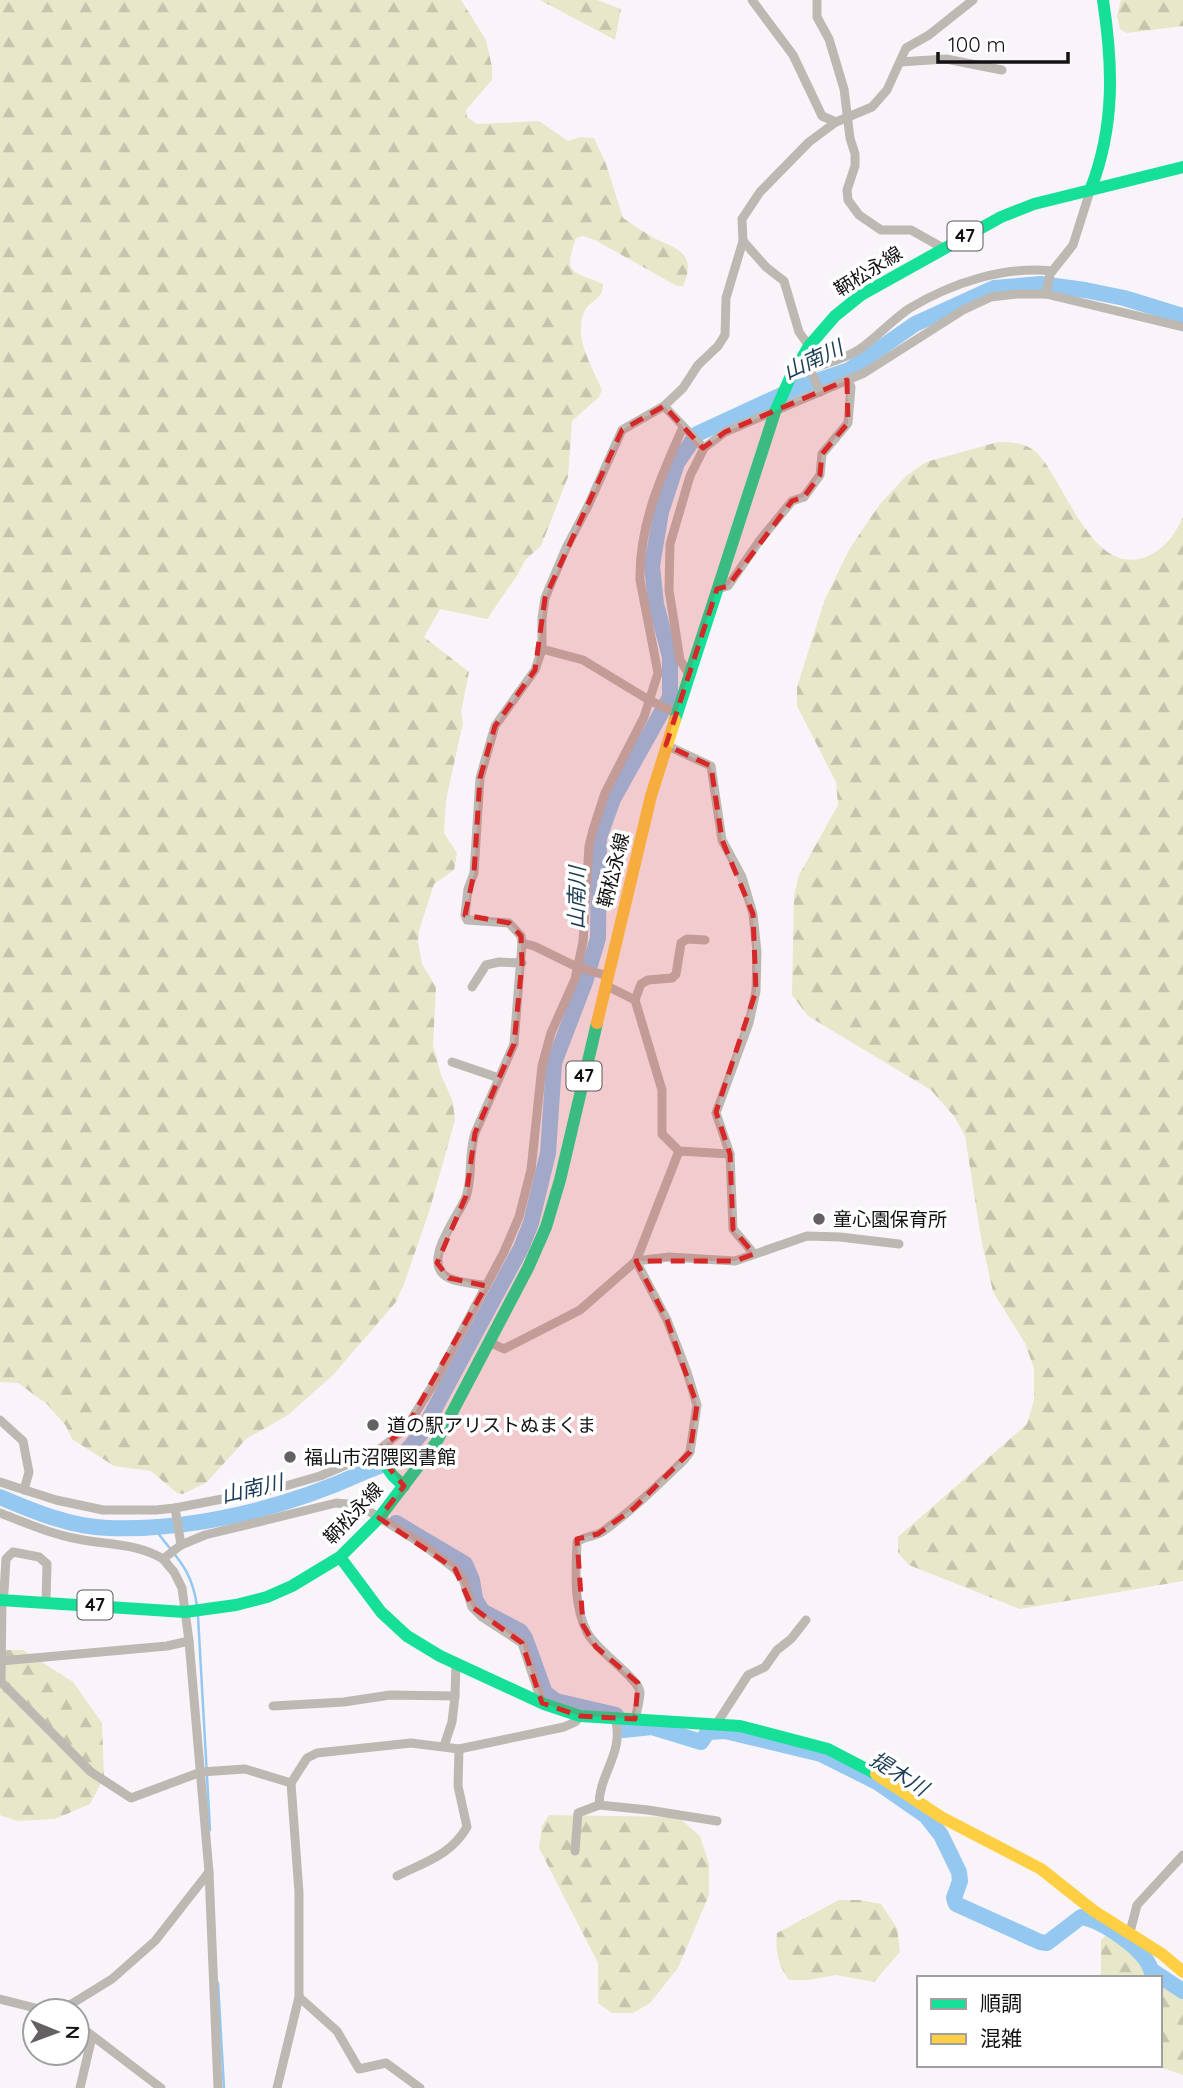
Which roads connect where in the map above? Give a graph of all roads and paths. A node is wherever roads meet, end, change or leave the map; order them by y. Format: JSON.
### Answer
{"nodes":[{"id":1,"x":752,"y":0,"type":"edge"},
{"id":2,"x":817,"y":0,"type":"edge"},
{"id":3,"x":973,"y":0,"type":"edge"},
{"id":4,"x":1103,"y":0,"type":"edge"},
{"id":5,"x":901,"y":62,"type":"junction"},
{"id":6,"x":1002,"y":70,"type":"dead end"},
{"id":7,"x":847,"y":119,"type":"junction"},
{"id":8,"x":836,"y":122,"type":"junction"},
{"id":9,"x":1183,"y":167,"type":"edge"},
{"id":10,"x":1091,"y":188,"type":"junction"},
{"id":11,"x":743,"y":241,"type":"junction"},
{"id":12,"x":943,"y":248,"type":"junction"},
{"id":13,"x":1051,"y":272,"type":"junction"},
{"id":14,"x":1047,"y":293,"type":"junction"},
{"id":15,"x":1183,"y":327,"type":"edge"},
{"id":16,"x":809,"y":346,"type":"junction"},
{"id":17,"x":847,"y":380,"type":"junction"},
{"id":18,"x":819,"y":390,"type":"junction"},
{"id":19,"x":664,"y":406,"type":"junction"},
{"id":20,"x":776,"y":410,"type":"junction"},
{"id":21,"x":684,"y":429,"type":"junction"},
{"id":22,"x":702,"y":447,"type":"junction"},
{"id":23,"x":718,"y":589,"type":"junction"},
{"id":24,"x":542,"y":649,"type":"junction"},
{"id":25,"x":689,"y":674,"type":"junction"},
{"id":26,"x":651,"y":701,"type":"junction"},
{"id":27,"x":673,"y":712,"type":"junction"},
{"id":28,"x":666,"y":745,"type":"junction"},
{"id":29,"x":705,"y":940,"type":"dead end"},
{"id":30,"x":522,"y":943,"type":"junction"},
{"id":31,"x":522,"y":963,"type":"junction"},
{"id":32,"x":580,"y":968,"type":"junction"},
{"id":33,"x":603,"y":978,"type":"junction"},
{"id":34,"x":472,"y":987,"type":"dead end"},
{"id":35,"x":635,"y":1000,"type":"junction"},
{"id":36,"x":452,"y":1062,"type":"dead end"},
{"id":37,"x":499,"y":1078,"type":"junction"},
{"id":38,"x":679,"y":1151,"type":"junction"},
{"id":39,"x":730,"y":1154,"type":"junction"},
{"id":40,"x":899,"y":1244,"type":"dead end"},
{"id":41,"x":754,"y":1254,"type":"junction"},
{"id":42,"x":636,"y":1261,"type":"junction"},
{"id":43,"x":486,"y":1286,"type":"junction"},
{"id":44,"x":491,"y":1343,"type":"junction"},
{"id":45,"x":0,"y":1420,"type":"edge"},
{"id":46,"x":378,"y":1454,"type":"junction"},
{"id":47,"x":0,"y":1482,"type":"edge"},
{"id":48,"x":404,"y":1486,"type":"junction"},
{"id":49,"x":24,"y":1490,"type":"junction"},
{"id":50,"x":176,"y":1511,"type":"junction"},
{"id":51,"x":0,"y":1513,"type":"edge"},
{"id":52,"x":379,"y":1518,"type":"junction"},
{"id":53,"x":174,"y":1549,"type":"junction"},
{"id":54,"x":340,"y":1558,"type":"junction"},
{"id":55,"x":1,"y":1600,"type":"edge"},
{"id":56,"x":46,"y":1602,"type":"junction"},
{"id":57,"x":188,"y":1611,"type":"junction"},
{"id":58,"x":806,"y":1620,"type":"dead end"},
{"id":59,"x":189,"y":1642,"type":"junction"},
{"id":60,"x":1,"y":1661,"type":"edge"},
{"id":61,"x":456,"y":1663,"type":"junction"},
{"id":62,"x":455,"y":1696,"type":"junction"},
{"id":63,"x":542,"y":1703,"type":"junction"},
{"id":64,"x":273,"y":1706,"type":"dead end"},
{"id":65,"x":580,"y":1716,"type":"junction"},
{"id":66,"x":615,"y":1718,"type":"junction"},
{"id":67,"x":635,"y":1719,"type":"junction"},
{"id":68,"x":717,"y":1723,"type":"junction"},
{"id":69,"x":444,"y":1746,"type":"junction"},
{"id":70,"x":458,"y":1749,"type":"junction"},
{"id":71,"x":205,"y":1772,"type":"junction"},
{"id":72,"x":291,"y":1783,"type":"junction"},
{"id":73,"x":599,"y":1805,"type":"junction"},
{"id":74,"x":717,"y":1821,"type":"dead end"},
{"id":75,"x":575,"y":1852,"type":"dead end"},
{"id":76,"x":1183,"y":1855,"type":"edge"},
{"id":77,"x":209,"y":1872,"type":"junction"},
{"id":78,"x":397,"y":1875,"type":"dead end"},
{"id":79,"x":1130,"y":1932,"type":"junction"},
{"id":80,"x":1183,"y":1972,"type":"edge"},
{"id":81,"x":83,"y":1997,"type":"edge"},
{"id":82,"x":299,"y":1997,"type":"junction"},
{"id":83,"x":0,"y":2000,"type":"edge"},
{"id":84,"x":21,"y":2005,"type":"edge"},
{"id":85,"x":93,"y":2037,"type":"joint"},
{"id":86,"x":80,"y":2088,"type":"edge"},
{"id":87,"x":161,"y":2088,"type":"edge"},
{"id":88,"x":218,"y":2088,"type":"edge"},
{"id":89,"x":277,"y":2088,"type":"edge"},
{"id":90,"x":420,"y":2088,"type":"edge"}],
"edges":[{"from":1,"to":8,"type":"street"},
{"from":2,"to":7,"type":"street"},
{"from":3,"to":5,"type":"street"},
{"from":4,"to":10,"type":"main road"},
{"from":5,"to":6,"type":"street"},
{"from":5,"to":7,"type":"street"},
{"from":7,"to":8,"type":"street"},
{"from":7,"to":12,"type":"street"},
{"from":8,"to":11,"type":"street"},
{"from":9,"to":10,"type":"main road","name":"鞆松永線","number":"47"},
{"from":10,"to":12,"type":"main road","name":"鞆松永線","number":"47"},
{"from":10,"to":13,"type":"street"},
{"from":11,"to":16,"type":"street"},
{"from":11,"to":19,"type":"street"},
{"from":12,"to":16,"type":"main road","name":"鞆松永線","number":"47"},
{"from":13,"to":14,"type":"street"},
{"from":13,"to":18,"type":"street"},
{"from":14,"to":15,"type":"street"},
{"from":14,"to":17,"type":"street"},
{"from":16,"to":20,"type":"main road","name":"鞆松永線","number":"47"},
{"from":17,"to":18,"type":"street"},
{"from":17,"to":23,"type":"street"},
{"from":18,"to":20,"type":"street"},
{"from":19,"to":21,"type":"street"},
{"from":19,"to":24,"type":"street"},
{"from":20,"to":22,"type":"street"},
{"from":20,"to":23,"type":"main road","name":"鞆松永線","number":"47"},
{"from":21,"to":22,"type":"street"},
{"from":21,"to":26,"type":"street"},
{"from":22,"to":25,"type":"street"},
{"from":23,"to":25,"type":"main road","name":"鞆松永線","number":"47"},
{"from":24,"to":26,"type":"street"},
{"from":24,"to":30,"type":"street"},
{"from":25,"to":27,"type":"main road","name":"鞆松永線","number":"47"},
{"from":26,"to":27,"type":"street"},
{"from":26,"to":32,"type":"street"},
{"from":27,"to":28,"type":"main road","name":"鞆松永線","number":"47"},
{"from":28,"to":33,"type":"main road","name":"鞆松永線","number":"47"},
{"from":28,"to":39,"type":"street"},
{"from":29,"to":35,"type":"street"},
{"from":30,"to":31,"type":"street"},
{"from":30,"to":32,"type":"street"},
{"from":31,"to":34,"type":"street"},
{"from":31,"to":37,"type":"street"},
{"from":32,"to":33,"type":"street"},
{"from":32,"to":43,"type":"street"},
{"from":33,"to":35,"type":"street"},
{"from":33,"to":44,"type":"main road","name":"鞆松永線","number":"47"},
{"from":35,"to":38,"type":"street"},
{"from":36,"to":37,"type":"street"},
{"from":37,"to":43,"type":"street"},
{"from":38,"to":39,"type":"street"},
{"from":38,"to":42,"type":"street"},
{"from":39,"to":41,"type":"street"},
{"from":40,"to":41,"type":"street"},
{"from":41,"to":42,"type":"street"},
{"from":42,"to":44,"type":"street"},
{"from":42,"to":67,"type":"street"},
{"from":43,"to":46,"type":"street"},
{"from":44,"to":48,"type":"main road","name":"鞆松永線","number":"47"},
{"from":45,"to":49,"type":"street"},
{"from":46,"to":48,"type":"main road"},
{"from":46,"to":50,"type":"street"},
{"from":47,"to":49,"type":"street"},
{"from":48,"to":52,"type":"main road","name":"鞆松永線","number":"47"},
{"from":49,"to":50,"type":"street"},
{"from":50,"to":53,"type":"street"},
{"from":51,"to":53,"type":"street"},
{"from":52,"to":53,"type":"street"},
{"from":52,"to":54,"type":"main road","name":"鞆松永線","number":"47"},
{"from":52,"to":63,"type":"street"},
{"from":53,"to":57,"type":"street"},
{"from":54,"to":57,"type":"main road","name":"鞆松永線","number":"47"},
{"from":54,"to":61,"type":"main road"},
{"from":55,"to":56,"type":"main road","name":"鞆松永線","number":"47"},
{"from":55,"to":56,"type":"street"},
{"from":55,"to":60,"type":"street"},
{"from":56,"to":57,"type":"main road","name":"鞆松永線","number":"47"},
{"from":57,"to":59,"type":"street"},
{"from":58,"to":68,"type":"street"},
{"from":59,"to":60,"type":"street"},
{"from":59,"to":71,"type":"street"},
{"from":60,"to":71,"type":"street"},
{"from":61,"to":62,"type":"street"},
{"from":61,"to":63,"type":"main road"},
{"from":62,"to":64,"type":"street"},
{"from":62,"to":69,"type":"street"},
{"from":63,"to":65,"type":"main road"},
{"from":65,"to":66,"type":"main road"},
{"from":65,"to":70,"type":"street"},
{"from":66,"to":67,"type":"main road"},
{"from":66,"to":73,"type":"street"},
{"from":67,"to":68,"type":"main road"},
{"from":68,"to":79,"type":"main road"},
{"from":69,"to":70,"type":"street"},
{"from":69,"to":72,"type":"street"},
{"from":70,"to":78,"type":"street"},
{"from":71,"to":72,"type":"street"},
{"from":71,"to":77,"type":"street"},
{"from":72,"to":82,"type":"street"},
{"from":73,"to":74,"type":"street"},
{"from":73,"to":75,"type":"street"},
{"from":76,"to":79,"type":"street"},
{"from":77,"to":81,"type":"street"},
{"from":77,"to":88,"type":"street"},
{"from":79,"to":80,"type":"main road"},
{"from":82,"to":89,"type":"street"},
{"from":82,"to":90,"type":"street"},
{"from":83,"to":84,"type":"street"},
{"from":85,"to":86,"type":"street"},
{"from":85,"to":87,"type":"street"}]}
